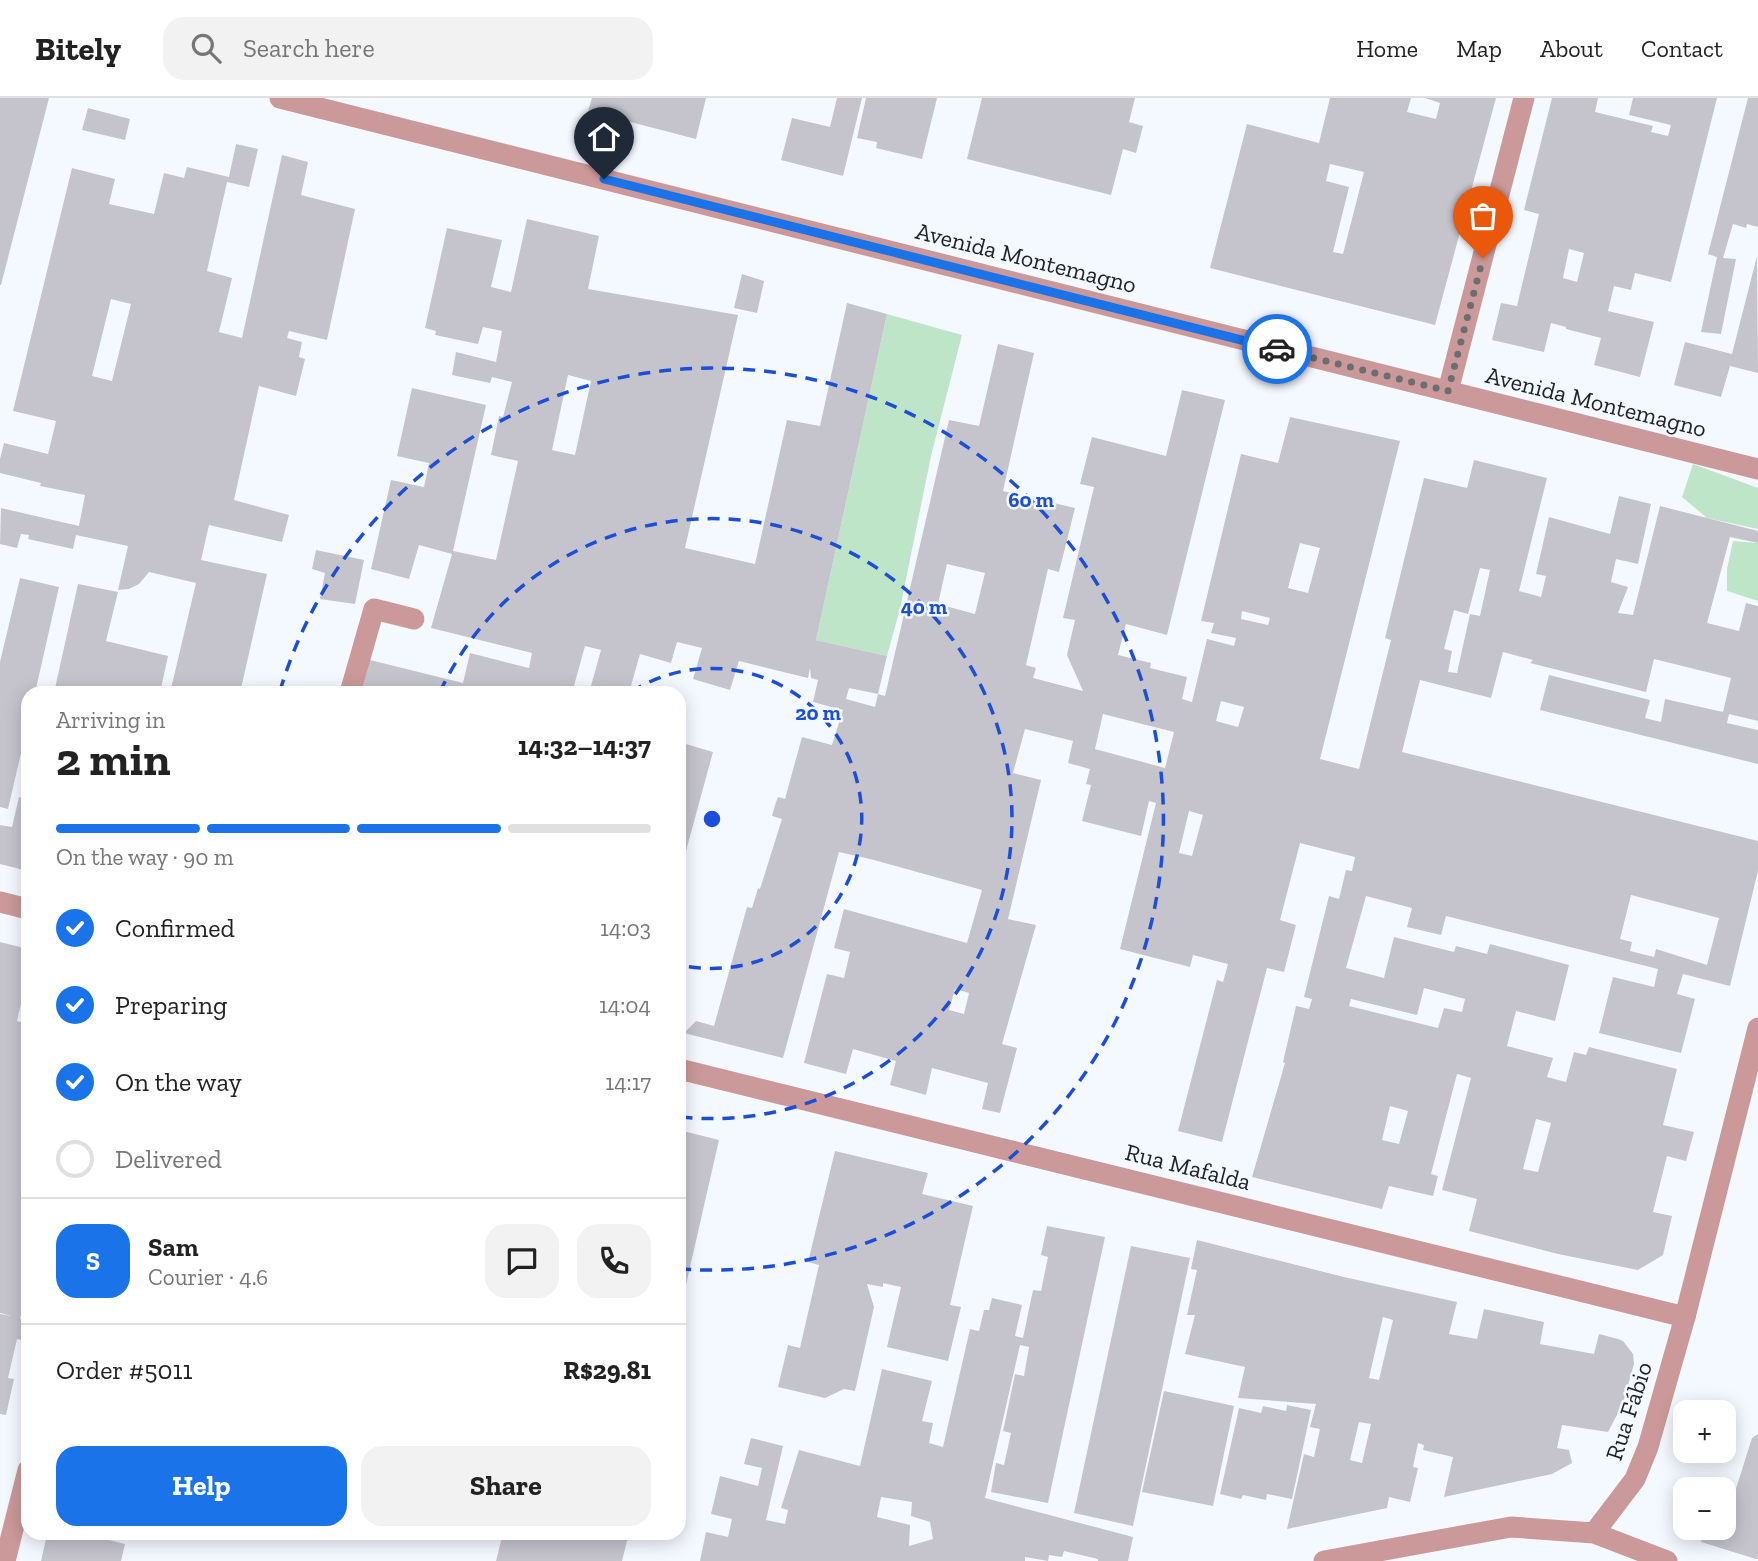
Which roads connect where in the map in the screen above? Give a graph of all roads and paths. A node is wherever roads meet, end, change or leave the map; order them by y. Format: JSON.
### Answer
{"nodes":[{"id":1,"x":280,"y":98,"type":"edge"},
{"id":2,"x":1524,"y":98,"type":"edge"},
{"id":3,"x":1448,"y":391,"type":"junction"},
{"id":4,"x":1758,"y":469,"type":"edge"},
{"id":5,"x":414,"y":619,"type":"dead end"},
{"id":6,"x":352,"y":686,"type":"edge"},
{"id":7,"x":0,"y":902,"type":"edge"},
{"id":8,"x":21,"y":907,"type":"edge"},
{"id":9,"x":1758,"y":1028,"type":"edge"},
{"id":10,"x":686,"y":1071,"type":"edge"},
{"id":11,"x":1685,"y":1317,"type":"junction"},
{"id":12,"x":21,"y":1498,"type":"edge"},
{"id":13,"x":1594,"y":1533,"type":"junction"},
{"id":14,"x":5,"y":1561,"type":"edge"},
{"id":15,"x":1324,"y":1561,"type":"edge"},
{"id":16,"x":1667,"y":1561,"type":"edge"}],
"edges":[{"from":1,"to":3,"type":"street","name":"Avenida Montemagno"},
{"from":2,"to":3,"type":"street"},
{"from":3,"to":4,"type":"street","name":"Avenida Montemagno"},
{"from":5,"to":6,"type":"street"},
{"from":7,"to":8,"type":"street"},
{"from":9,"to":11,"type":"street","name":"Rua Fábio"},
{"from":10,"to":11,"type":"street","name":"Rua Mafalda"},
{"from":11,"to":13,"type":"street","name":"Rua Fábio"},
{"from":12,"to":14,"type":"street"},
{"from":13,"to":15,"type":"street"},
{"from":13,"to":16,"type":"street"}]}
